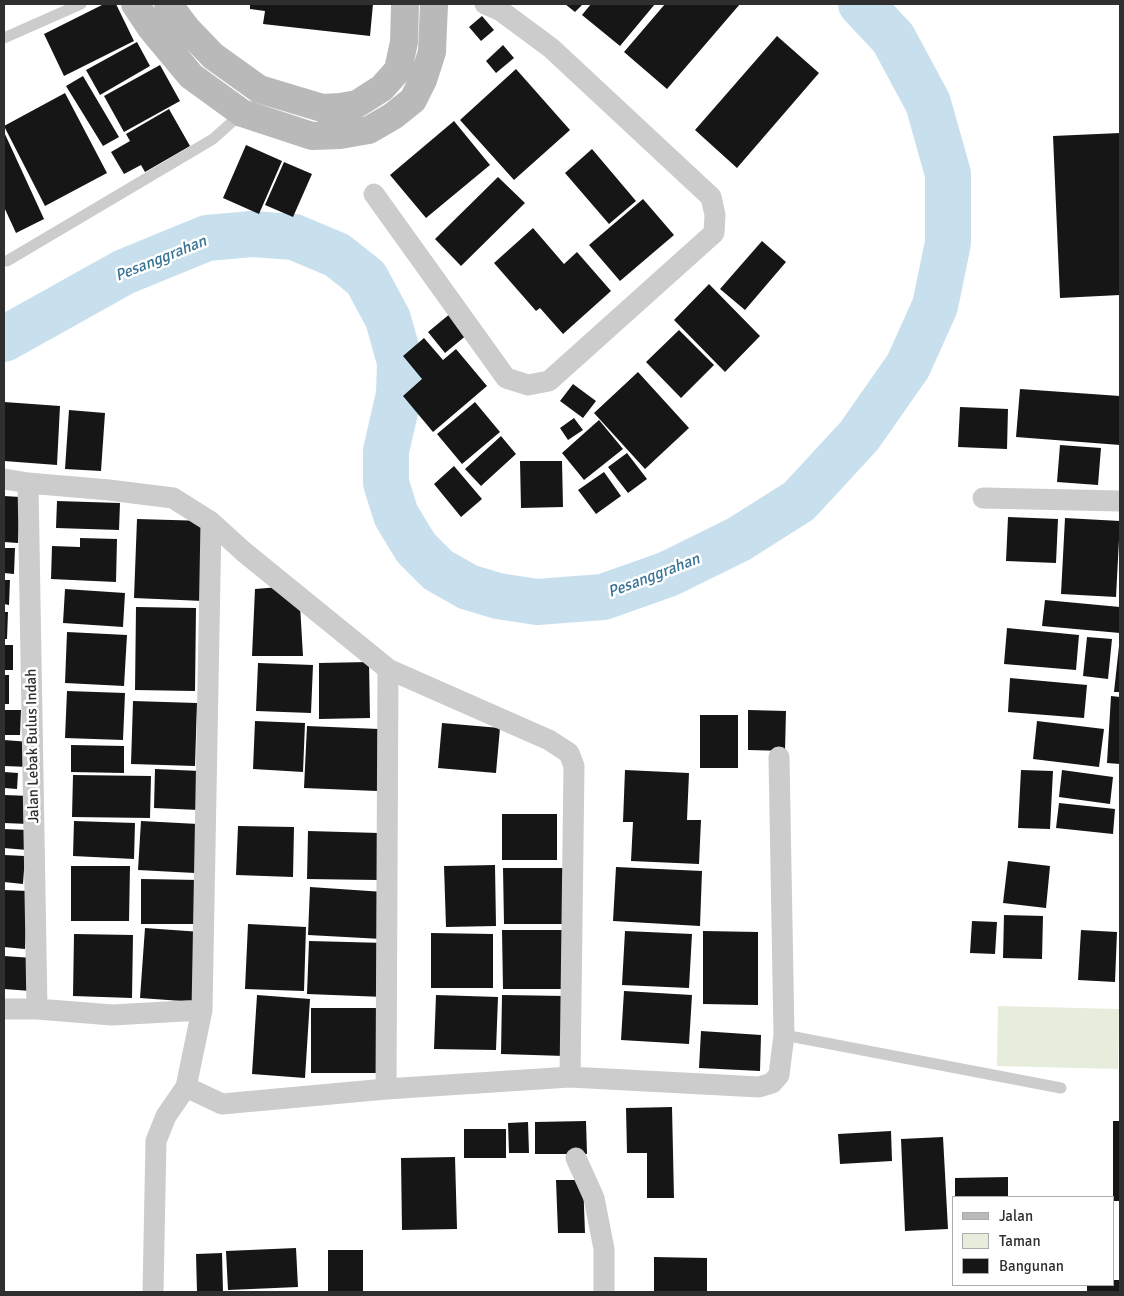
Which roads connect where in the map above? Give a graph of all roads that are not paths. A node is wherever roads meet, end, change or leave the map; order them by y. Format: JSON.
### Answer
{"nodes":[{"id":1,"x":82,"y":4,"type":"edge"},
{"id":2,"x":135,"y":4,"type":"edge"},
{"id":3,"x":168,"y":4,"type":"edge"},
{"id":4,"x":405,"y":4,"type":"edge"},
{"id":5,"x":434,"y":4,"type":"edge"},
{"id":6,"x":485,"y":4,"type":"edge"},
{"id":7,"x":4,"y":38,"type":"edge"},
{"id":8,"x":202,"y":66,"type":"junction"},
{"id":9,"x":242,"y":113,"type":"junction"},
{"id":10,"x":374,"y":194,"type":"dead end"},
{"id":11,"x":5,"y":260,"type":"edge"},
{"id":12,"x":4,"y":479,"type":"edge"},
{"id":13,"x":28,"y":483,"type":"junction"},
{"id":14,"x":983,"y":498,"type":"dead end"},
{"id":15,"x":1120,"y":501,"type":"edge"},
{"id":16,"x":211,"y":522,"type":"junction"},
{"id":17,"x":388,"y":669,"type":"junction"},
{"id":18,"x":779,"y":756,"type":"dead end"},
{"id":19,"x":4,"y":1009,"type":"edge"},
{"id":20,"x":37,"y":1009,"type":"junction"},
{"id":21,"x":202,"y":1010,"type":"junction"},
{"id":22,"x":784,"y":1035,"type":"junction"},
{"id":23,"x":570,"y":1077,"type":"junction"},
{"id":24,"x":186,"y":1087,"type":"junction"},
{"id":25,"x":1061,"y":1088,"type":"dead end"},
{"id":26,"x":386,"y":1089,"type":"junction"},
{"id":27,"x":576,"y":1158,"type":"dead end"},
{"id":28,"x":153,"y":1292,"type":"edge"},
{"id":29,"x":604,"y":1292,"type":"edge"}],
"edges":[{"from":1,"to":7,"type":"lane"},
{"from":2,"to":8,"type":"main road"},
{"from":3,"to":8,"type":"main road"},
{"from":4,"to":8,"type":"main road"},
{"from":5,"to":9,"type":"main road"},
{"from":6,"to":10,"type":"street"},
{"from":8,"to":9,"type":"main road"},
{"from":9,"to":11,"type":"lane"},
{"from":12,"to":13,"type":"street"},
{"from":13,"to":16,"type":"street"},
{"from":13,"to":20,"type":"street","name":"Jalan Lebak Bulus Indah"},
{"from":14,"to":15,"type":"street"},
{"from":16,"to":17,"type":"street"},
{"from":16,"to":21,"type":"street"},
{"from":17,"to":23,"type":"street"},
{"from":17,"to":26,"type":"street"},
{"from":18,"to":22,"type":"street"},
{"from":19,"to":20,"type":"street"},
{"from":20,"to":21,"type":"street"},
{"from":21,"to":24,"type":"street"},
{"from":22,"to":23,"type":"street"},
{"from":22,"to":25,"type":"lane"},
{"from":23,"to":26,"type":"street"},
{"from":24,"to":26,"type":"street"},
{"from":24,"to":28,"type":"street"},
{"from":27,"to":29,"type":"street"}]}
